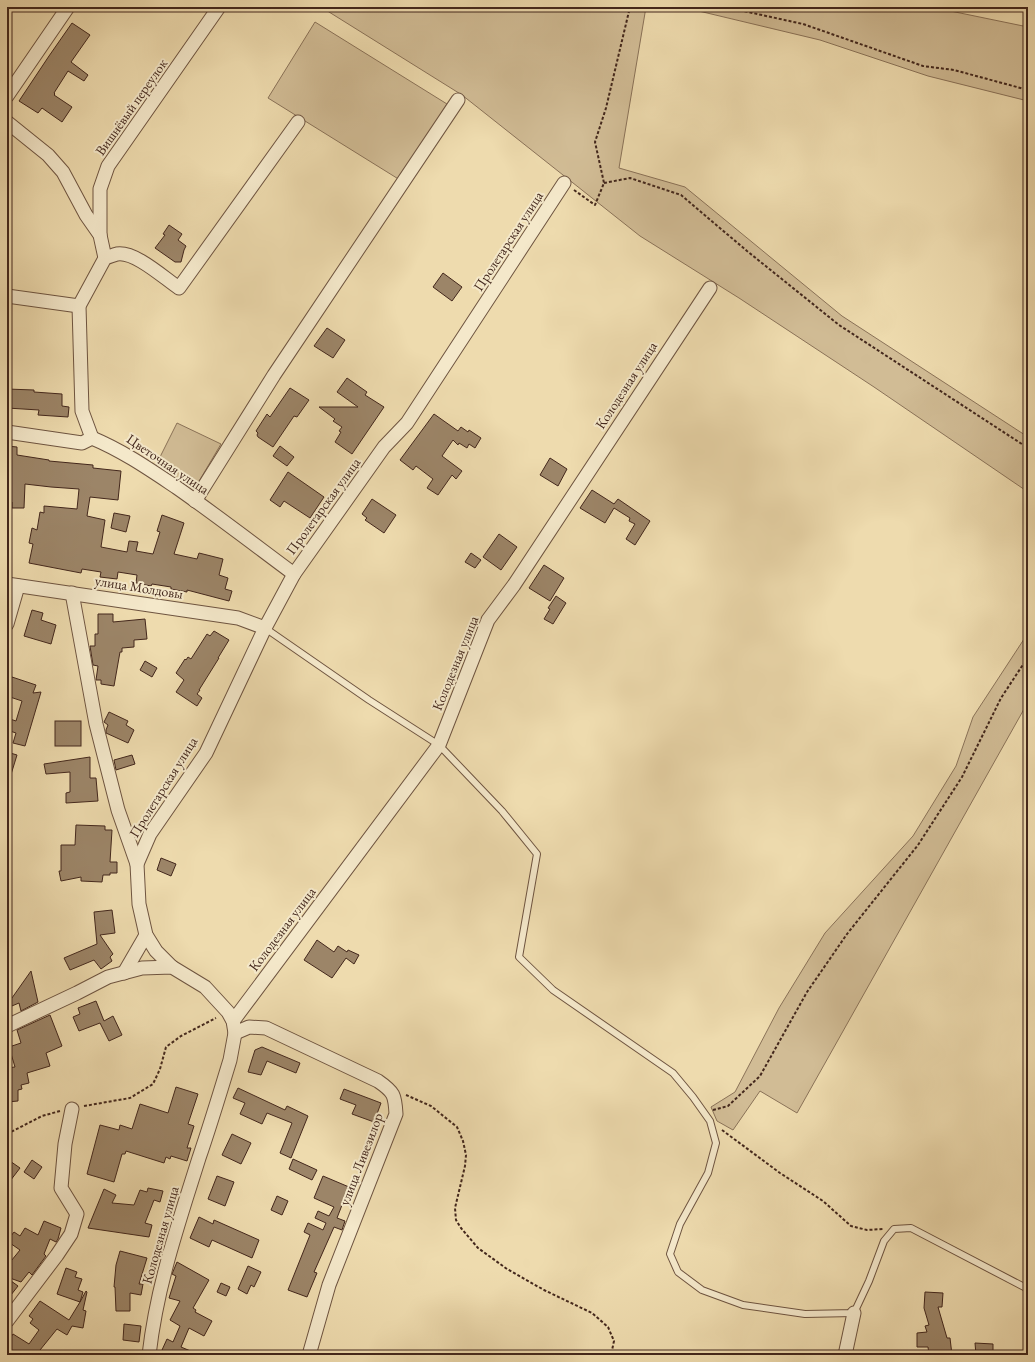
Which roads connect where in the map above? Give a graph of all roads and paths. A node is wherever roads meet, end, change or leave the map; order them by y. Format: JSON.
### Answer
{"nodes":[{"id":1,"x":68,"y":7,"type":"edge"},
{"id":2,"x":219,"y":7,"type":"edge"},
{"id":3,"x":630,"y":7,"type":"edge"},
{"id":4,"x":725,"y":7,"type":"edge"},
{"id":5,"x":1028,"y":90,"type":"edge"},
{"id":6,"x":7,"y":96,"type":"edge"},
{"id":7,"x":458,"y":100,"type":"dead end"},
{"id":8,"x":7,"y":122,"type":"edge"},
{"id":9,"x":298,"y":122,"type":"dead end"},
{"id":10,"x":564,"y":183,"type":"joint"},
{"id":11,"x":604,"y":183,"type":"junction"},
{"id":12,"x":100,"y":235,"type":"junction"},
{"id":13,"x":105,"y":258,"type":"junction"},
{"id":14,"x":710,"y":288,"type":"dead end"},
{"id":15,"x":7,"y":296,"type":"edge"},
{"id":16,"x":79,"y":306,"type":"junction"},
{"id":17,"x":7,"y":432,"type":"edge"},
{"id":18,"x":92,"y":438,"type":"junction"},
{"id":19,"x":1028,"y":448,"type":"edge"},
{"id":20,"x":195,"y":501,"type":"junction"},
{"id":21,"x":294,"y":574,"type":"junction"},
{"id":22,"x":13,"y":585,"type":"edge"},
{"id":23,"x":72,"y":593,"type":"junction"},
{"id":24,"x":7,"y":624,"type":"edge"},
{"id":25,"x":265,"y":628,"type":"junction"},
{"id":26,"x":1028,"y":657,"type":"edge"},
{"id":27,"x":438,"y":745,"type":"junction"},
{"id":28,"x":137,"y":864,"type":"junction"},
{"id":29,"x":146,"y":935,"type":"junction"},
{"id":30,"x":172,"y":967,"type":"junction"},
{"id":31,"x":124,"y":973,"type":"junction"},
{"id":32,"x":232,"y":1022,"type":"junction"},
{"id":33,"x":7,"y":1026,"type":"edge"},
{"id":34,"x":389,"y":1088,"type":"junction"},
{"id":35,"x":72,"y":1108,"type":"junction"},
{"id":36,"x":704,"y":1113,"type":"junction"},
{"id":37,"x":710,"y":1121,"type":"junction"},
{"id":38,"x":7,"y":1134,"type":"edge"},
{"id":39,"x":894,"y":1228,"type":"junction"},
{"id":40,"x":1028,"y":1289,"type":"edge"},
{"id":41,"x":854,"y":1313,"type":"junction"},
{"id":42,"x":7,"y":1321,"type":"edge"},
{"id":43,"x":149,"y":1355,"type":"edge"},
{"id":44,"x":309,"y":1355,"type":"edge"},
{"id":45,"x":611,"y":1355,"type":"edge"},
{"id":46,"x":845,"y":1355,"type":"edge"}],
"edges":[{"from":1,"to":6,"type":"street"},
{"from":2,"to":12,"type":"street","name":"Вишнёвый переулок"},
{"from":3,"to":11,"type":"path"},
{"from":4,"to":5,"type":"path"},
{"from":7,"to":20,"type":"street"},
{"from":8,"to":12,"type":"street"},
{"from":9,"to":13,"type":"street"},
{"from":10,"to":11,"type":"path"},
{"from":10,"to":21,"type":"street","name":"Пролетарская улица"},
{"from":11,"to":19,"type":"path"},
{"from":12,"to":13,"type":"street"},
{"from":13,"to":16,"type":"street"},
{"from":14,"to":27,"type":"street","name":"Колодезная улица"},
{"from":15,"to":16,"type":"street"},
{"from":16,"to":18,"type":"street"},
{"from":17,"to":18,"type":"street"},
{"from":18,"to":20,"type":"street","name":"Цветочная улица"},
{"from":20,"to":21,"type":"street","name":"Цветочная улица"},
{"from":21,"to":25,"type":"street","name":"Пролетарская улица"},
{"from":22,"to":23,"type":"street","name":"улица Молдовы"},
{"from":22,"to":24,"type":"street"},
{"from":23,"to":25,"type":"street","name":"улица Молдовы"},
{"from":23,"to":28,"type":"street","name":"Пролетарская улица"},
{"from":25,"to":27,"type":"lane"},
{"from":25,"to":28,"type":"street","name":"Пролетарская улица"},
{"from":26,"to":36,"type":"path"},
{"from":27,"to":32,"type":"street","name":"Колодезная улица"},
{"from":27,"to":36,"type":"lane"},
{"from":28,"to":29,"type":"street","name":"Пролетарская улица"},
{"from":29,"to":30,"type":"street","name":"Пролетарская улица"},
{"from":29,"to":31,"type":"street"},
{"from":30,"to":31,"type":"street"},
{"from":30,"to":32,"type":"street","name":"Пролетарская улица"},
{"from":31,"to":33,"type":"street"},
{"from":32,"to":34,"type":"street"},
{"from":32,"to":35,"type":"path"},
{"from":32,"to":43,"type":"street","name":"Колодезная улица"},
{"from":34,"to":44,"type":"street","name":"улица Ливезилор"},
{"from":34,"to":45,"type":"path"},
{"from":35,"to":38,"type":"path"},
{"from":35,"to":42,"type":"street"},
{"from":36,"to":37,"type":"lane"},
{"from":37,"to":39,"type":"path"},
{"from":37,"to":41,"type":"lane"},
{"from":39,"to":40,"type":"lane"},
{"from":39,"to":41,"type":"lane"},
{"from":41,"to":46,"type":"street"}]}
